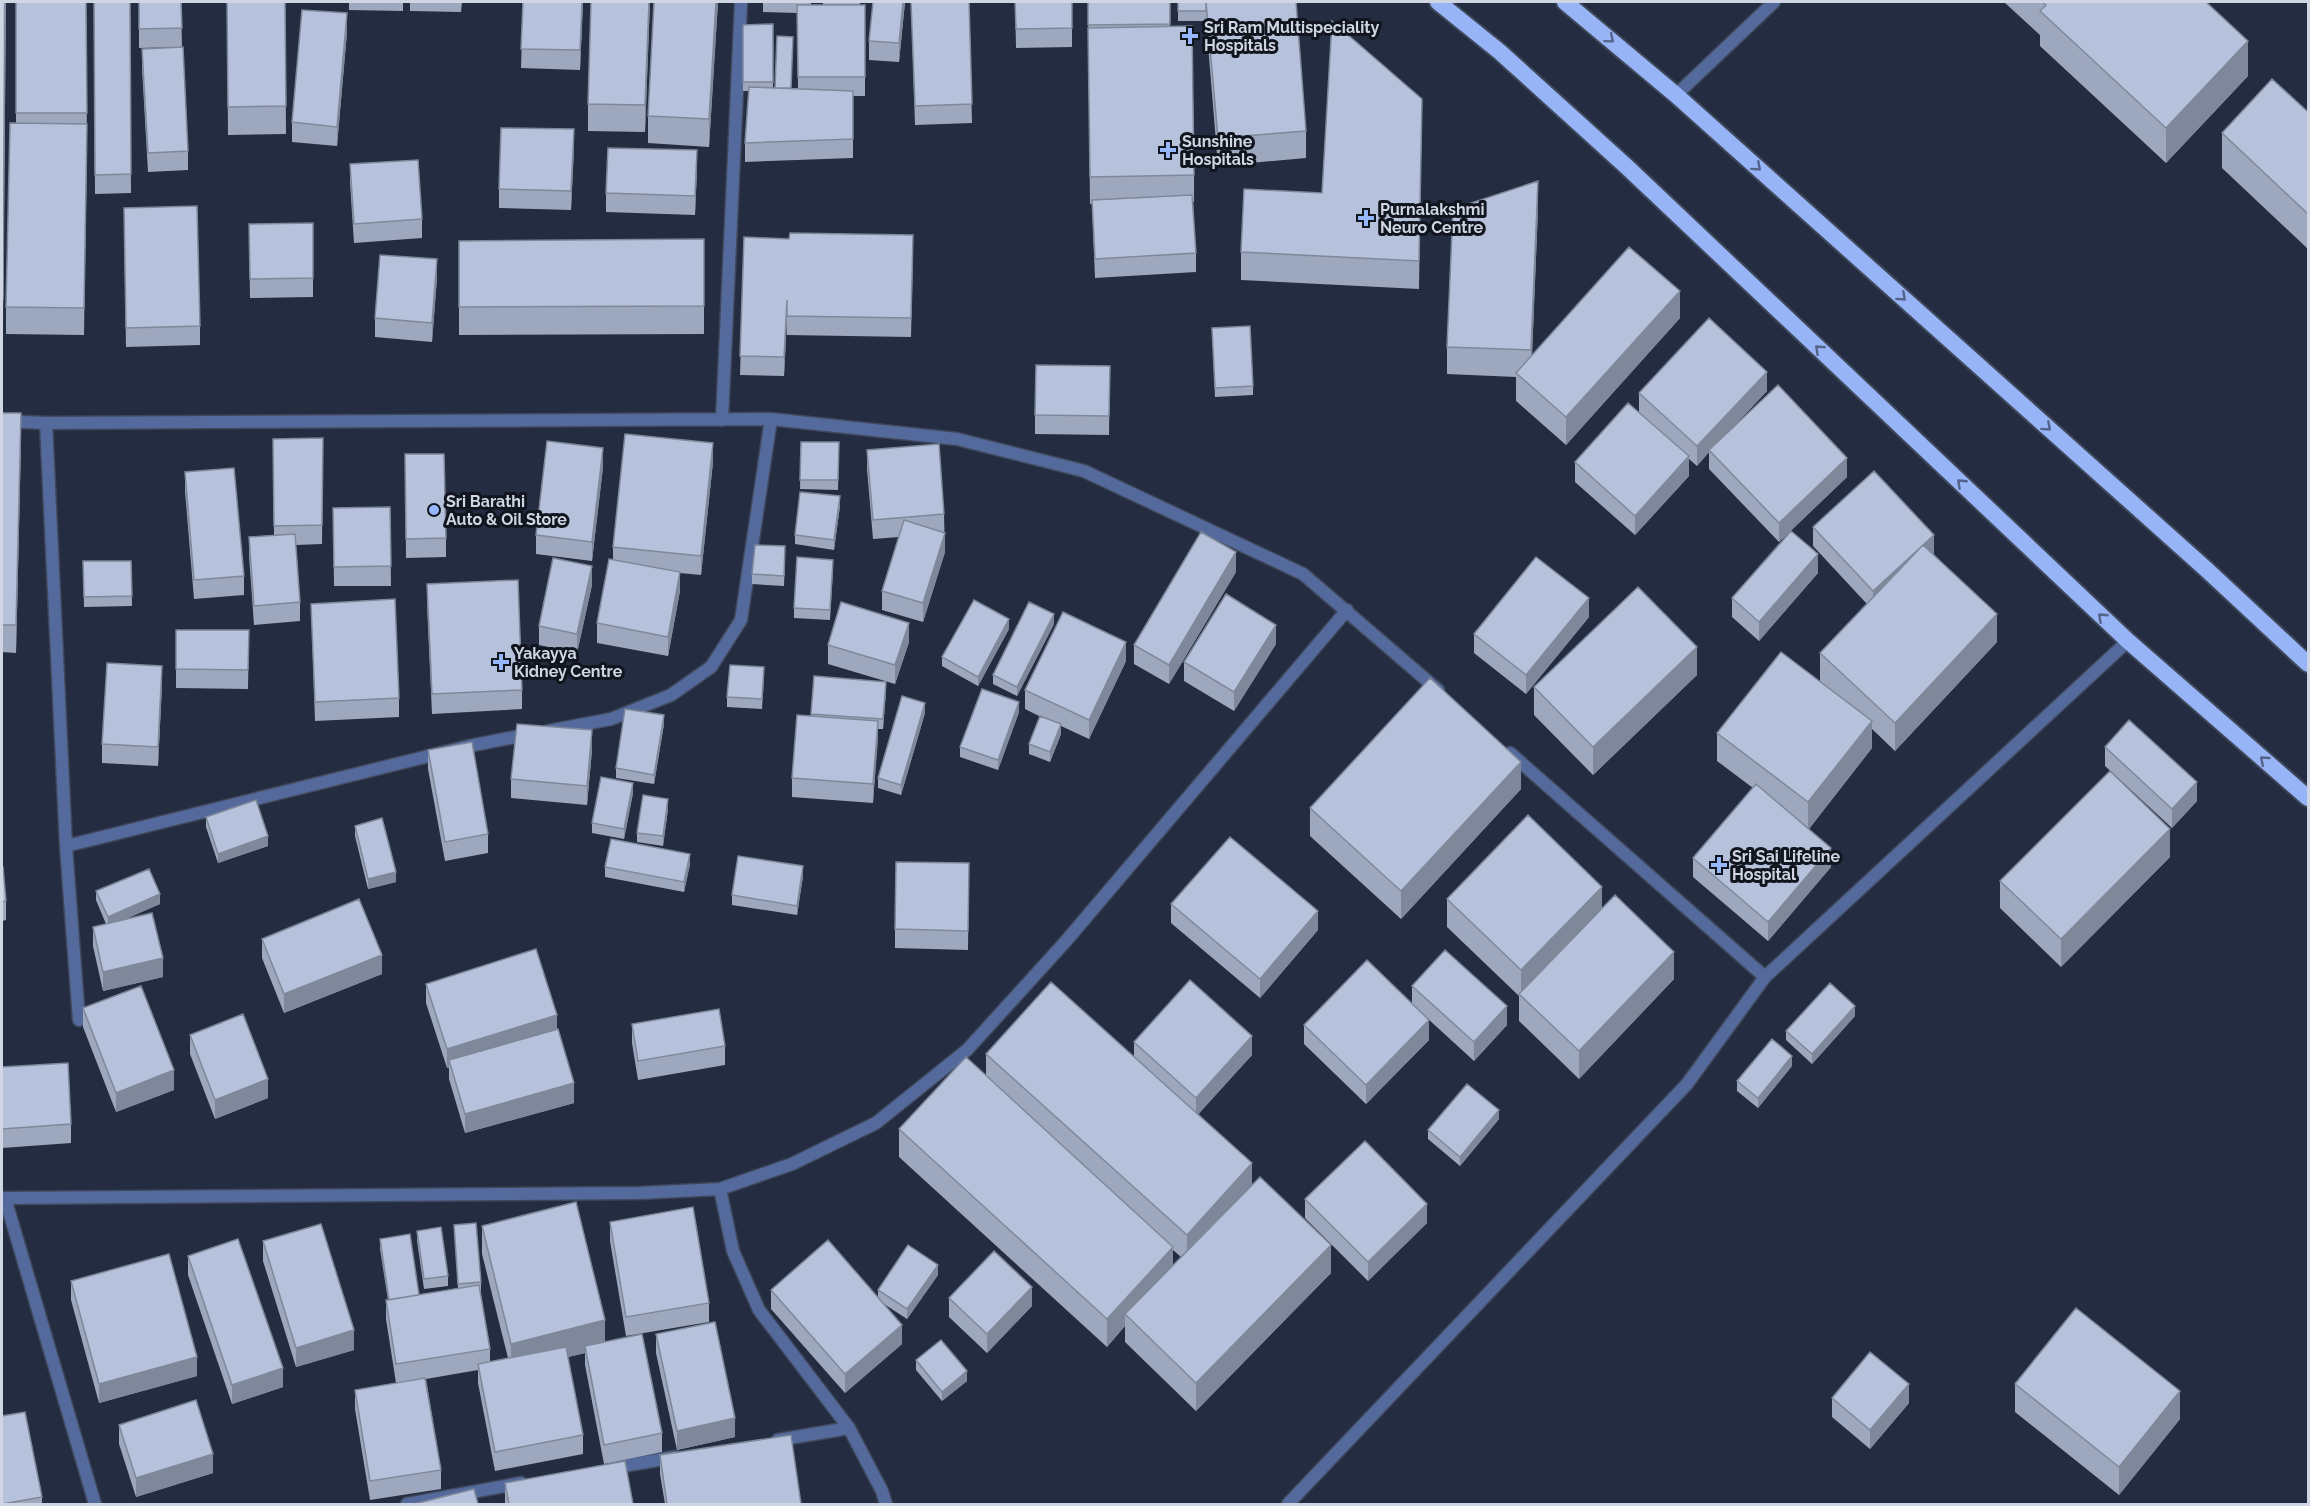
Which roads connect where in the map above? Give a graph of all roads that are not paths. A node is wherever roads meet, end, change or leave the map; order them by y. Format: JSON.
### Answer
{"nodes":[{"id":1,"x":741,"y":2,"type":"edge"},
{"id":2,"x":1438,"y":2,"type":"edge"},
{"id":3,"x":1565,"y":2,"type":"edge"},
{"id":4,"x":1773,"y":2,"type":"edge"},
{"id":5,"x":1676,"y":95,"type":"junction"},
{"id":6,"x":771,"y":419,"type":"junction"},
{"id":7,"x":722,"y":420,"type":"junction"},
{"id":8,"x":2,"y":421,"type":"edge"},
{"id":9,"x":46,"y":423,"type":"junction"},
{"id":10,"x":1347,"y":610,"type":"junction"},
{"id":11,"x":2128,"y":641,"type":"junction"},
{"id":12,"x":2308,"y":664,"type":"edge"},
{"id":13,"x":1445,"y":696,"type":"edge"},
{"id":14,"x":1498,"y":743,"type":"edge"},
{"id":15,"x":2308,"y":798,"type":"edge"},
{"id":16,"x":66,"y":846,"type":"junction"},
{"id":17,"x":1765,"y":977,"type":"junction"},
{"id":18,"x":79,"y":1020,"type":"dead end"},
{"id":19,"x":720,"y":1189,"type":"junction"},
{"id":20,"x":4,"y":1198,"type":"edge"},
{"id":21,"x":849,"y":1428,"type":"junction"},
{"id":22,"x":766,"y":1442,"type":"edge"},
{"id":23,"x":684,"y":1456,"type":"edge"},
{"id":24,"x":602,"y":1470,"type":"edge"},
{"id":25,"x":531,"y":1481,"type":"edge"},
{"id":26,"x":95,"y":1504,"type":"edge"},
{"id":27,"x":407,"y":1504,"type":"edge"},
{"id":28,"x":886,"y":1504,"type":"edge"},
{"id":29,"x":1288,"y":1504,"type":"edge"}],
"edges":[{"from":1,"to":7,"type":"street"},
{"from":11,"to":2,"type":"highway","one_way":true},
{"from":3,"to":5,"type":"highway","one_way":true},
{"from":4,"to":5,"type":"street"},
{"from":5,"to":12,"type":"highway","one_way":true},
{"from":6,"to":7,"type":"street"},
{"from":6,"to":10,"type":"street"},
{"from":6,"to":16,"type":"street"},
{"from":7,"to":9,"type":"street"},
{"from":8,"to":9,"type":"street"},
{"from":9,"to":16,"type":"street"},
{"from":10,"to":13,"type":"street"},
{"from":10,"to":19,"type":"street"},
{"from":15,"to":11,"type":"highway","one_way":true},
{"from":11,"to":17,"type":"street"},
{"from":14,"to":17,"type":"street"},
{"from":16,"to":18,"type":"street"},
{"from":17,"to":29,"type":"street"},
{"from":19,"to":20,"type":"street"},
{"from":19,"to":21,"type":"street"},
{"from":20,"to":26,"type":"street"},
{"from":21,"to":22,"type":"street"},
{"from":21,"to":28,"type":"street"},
{"from":23,"to":24,"type":"street"},
{"from":25,"to":27,"type":"street"}]}
